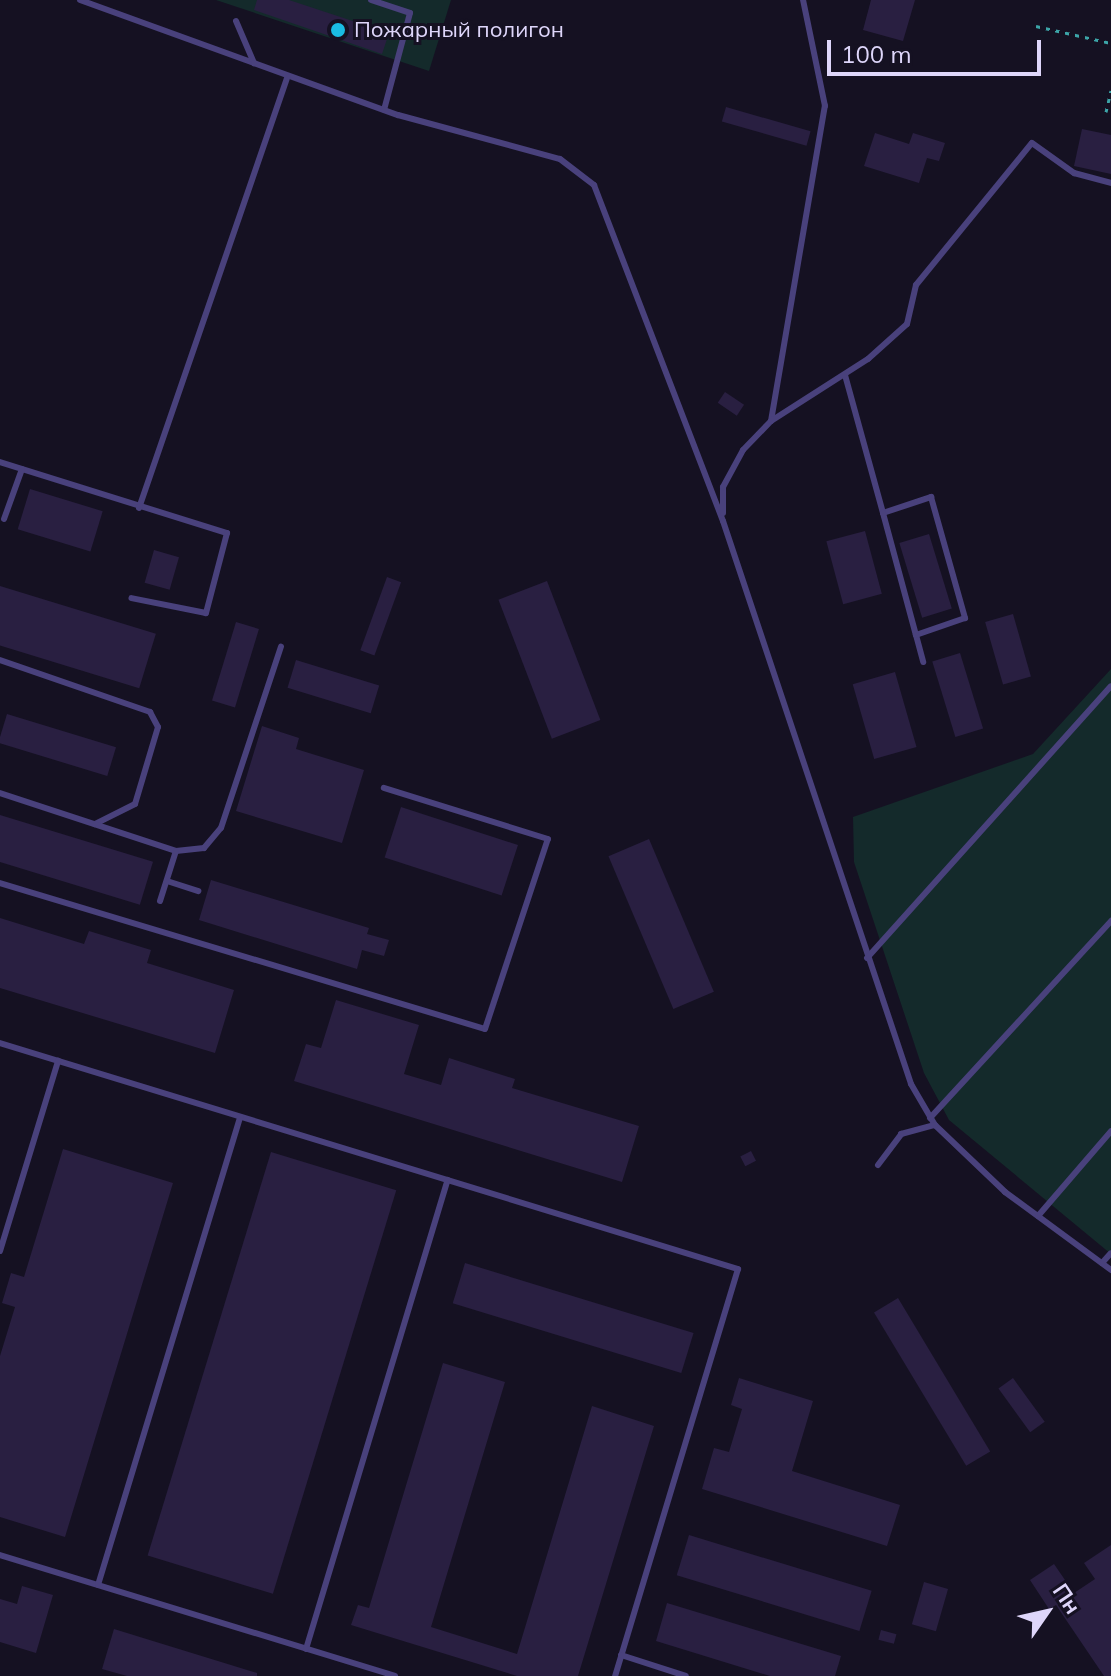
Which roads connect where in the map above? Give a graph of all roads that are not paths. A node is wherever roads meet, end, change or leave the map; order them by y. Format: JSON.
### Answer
{"nodes":[{"id":1,"x":80,"y":0,"type":"edge"},
{"id":2,"x":371,"y":0,"type":"edge"},
{"id":3,"x":803,"y":0,"type":"edge"},
{"id":4,"x":236,"y":21,"type":"dead end"},
{"id":5,"x":254,"y":63,"type":"junction"},
{"id":6,"x":287,"y":77,"type":"junction"},
{"id":7,"x":384,"y":110,"type":"junction"},
{"id":8,"x":1111,"y":183,"type":"edge"},
{"id":9,"x":845,"y":375,"type":"junction"},
{"id":10,"x":771,"y":421,"type":"junction"},
{"id":11,"x":0,"y":462,"type":"edge"},
{"id":12,"x":22,"y":469,"type":"junction"},
{"id":13,"x":139,"y":508,"type":"junction"},
{"id":14,"x":883,"y":513,"type":"junction"},
{"id":15,"x":4,"y":519,"type":"dead end"},
{"id":16,"x":723,"y":521,"type":"junction"},
{"id":17,"x":131,"y":598,"type":"dead end"},
{"id":18,"x":916,"y":635,"type":"junction"},
{"id":19,"x":281,"y":647,"type":"dead end"},
{"id":20,"x":0,"y":660,"type":"edge"},
{"id":21,"x":923,"y":662,"type":"dead end"},
{"id":22,"x":1111,"y":686,"type":"edge"},
{"id":23,"x":384,"y":788,"type":"dead end"},
{"id":24,"x":0,"y":793,"type":"edge"},
{"id":25,"x":95,"y":824,"type":"junction"},
{"id":26,"x":176,"y":851,"type":"junction"},
{"id":27,"x":167,"y":881,"type":"junction"},
{"id":28,"x":0,"y":883,"type":"edge"},
{"id":29,"x":198,"y":891,"type":"dead end"},
{"id":30,"x":160,"y":901,"type":"dead end"},
{"id":31,"x":1111,"y":921,"type":"edge"},
{"id":32,"x":867,"y":958,"type":"junction"},
{"id":33,"x":0,"y":1043,"type":"edge"},
{"id":34,"x":58,"y":1061,"type":"junction"},
{"id":35,"x":240,"y":1117,"type":"junction"},
{"id":36,"x":933,"y":1122,"type":"junction"},
{"id":37,"x":1111,"y":1131,"type":"edge"},
{"id":38,"x":878,"y":1165,"type":"dead end"},
{"id":39,"x":448,"y":1180,"type":"junction"},
{"id":40,"x":1038,"y":1216,"type":"junction"},
{"id":41,"x":0,"y":1251,"type":"edge"},
{"id":42,"x":1111,"y":1253,"type":"edge"},
{"id":43,"x":1102,"y":1263,"type":"junction"},
{"id":44,"x":1111,"y":1270,"type":"edge"},
{"id":45,"x":0,"y":1555,"type":"edge"},
{"id":46,"x":98,"y":1585,"type":"junction"},
{"id":47,"x":306,"y":1649,"type":"junction"},
{"id":48,"x":621,"y":1655,"type":"junction"},
{"id":49,"x":395,"y":1676,"type":"edge"},
{"id":50,"x":615,"y":1676,"type":"edge"},
{"id":51,"x":686,"y":1676,"type":"edge"}],
"edges":[{"from":1,"to":5,"type":"lane"},
{"from":2,"to":7,"type":"lane"},
{"from":3,"to":10,"type":"lane"},
{"from":4,"to":5,"type":"lane"},
{"from":5,"to":6,"type":"lane"},
{"from":6,"to":7,"type":"lane"},
{"from":6,"to":13,"type":"lane"},
{"from":7,"to":16,"type":"lane"},
{"from":8,"to":9,"type":"lane"},
{"from":9,"to":10,"type":"lane"},
{"from":9,"to":14,"type":"lane"},
{"from":10,"to":16,"type":"lane"},
{"from":11,"to":12,"type":"lane"},
{"from":12,"to":13,"type":"lane"},
{"from":12,"to":15,"type":"lane"},
{"from":13,"to":17,"type":"lane"},
{"from":14,"to":18,"type":"lane"},
{"from":14,"to":18,"type":"lane"},
{"from":16,"to":32,"type":"lane"},
{"from":18,"to":21,"type":"lane"},
{"from":19,"to":26,"type":"lane"},
{"from":20,"to":25,"type":"lane"},
{"from":22,"to":32,"type":"lane"},
{"from":23,"to":28,"type":"lane"},
{"from":24,"to":25,"type":"lane"},
{"from":25,"to":26,"type":"lane"},
{"from":26,"to":27,"type":"lane"},
{"from":27,"to":29,"type":"lane"},
{"from":27,"to":30,"type":"lane"},
{"from":31,"to":36,"type":"lane"},
{"from":32,"to":36,"type":"lane"},
{"from":33,"to":34,"type":"lane"},
{"from":34,"to":35,"type":"lane"},
{"from":34,"to":41,"type":"lane"},
{"from":35,"to":39,"type":"lane"},
{"from":35,"to":46,"type":"lane"},
{"from":36,"to":38,"type":"lane"},
{"from":36,"to":40,"type":"lane"},
{"from":37,"to":40,"type":"lane"},
{"from":39,"to":47,"type":"lane"},
{"from":39,"to":48,"type":"lane"},
{"from":40,"to":43,"type":"lane"},
{"from":42,"to":43,"type":"lane"},
{"from":43,"to":44,"type":"lane"},
{"from":45,"to":46,"type":"lane"},
{"from":46,"to":47,"type":"lane"},
{"from":47,"to":49,"type":"lane"},
{"from":48,"to":50,"type":"lane"},
{"from":48,"to":51,"type":"lane"}]}
